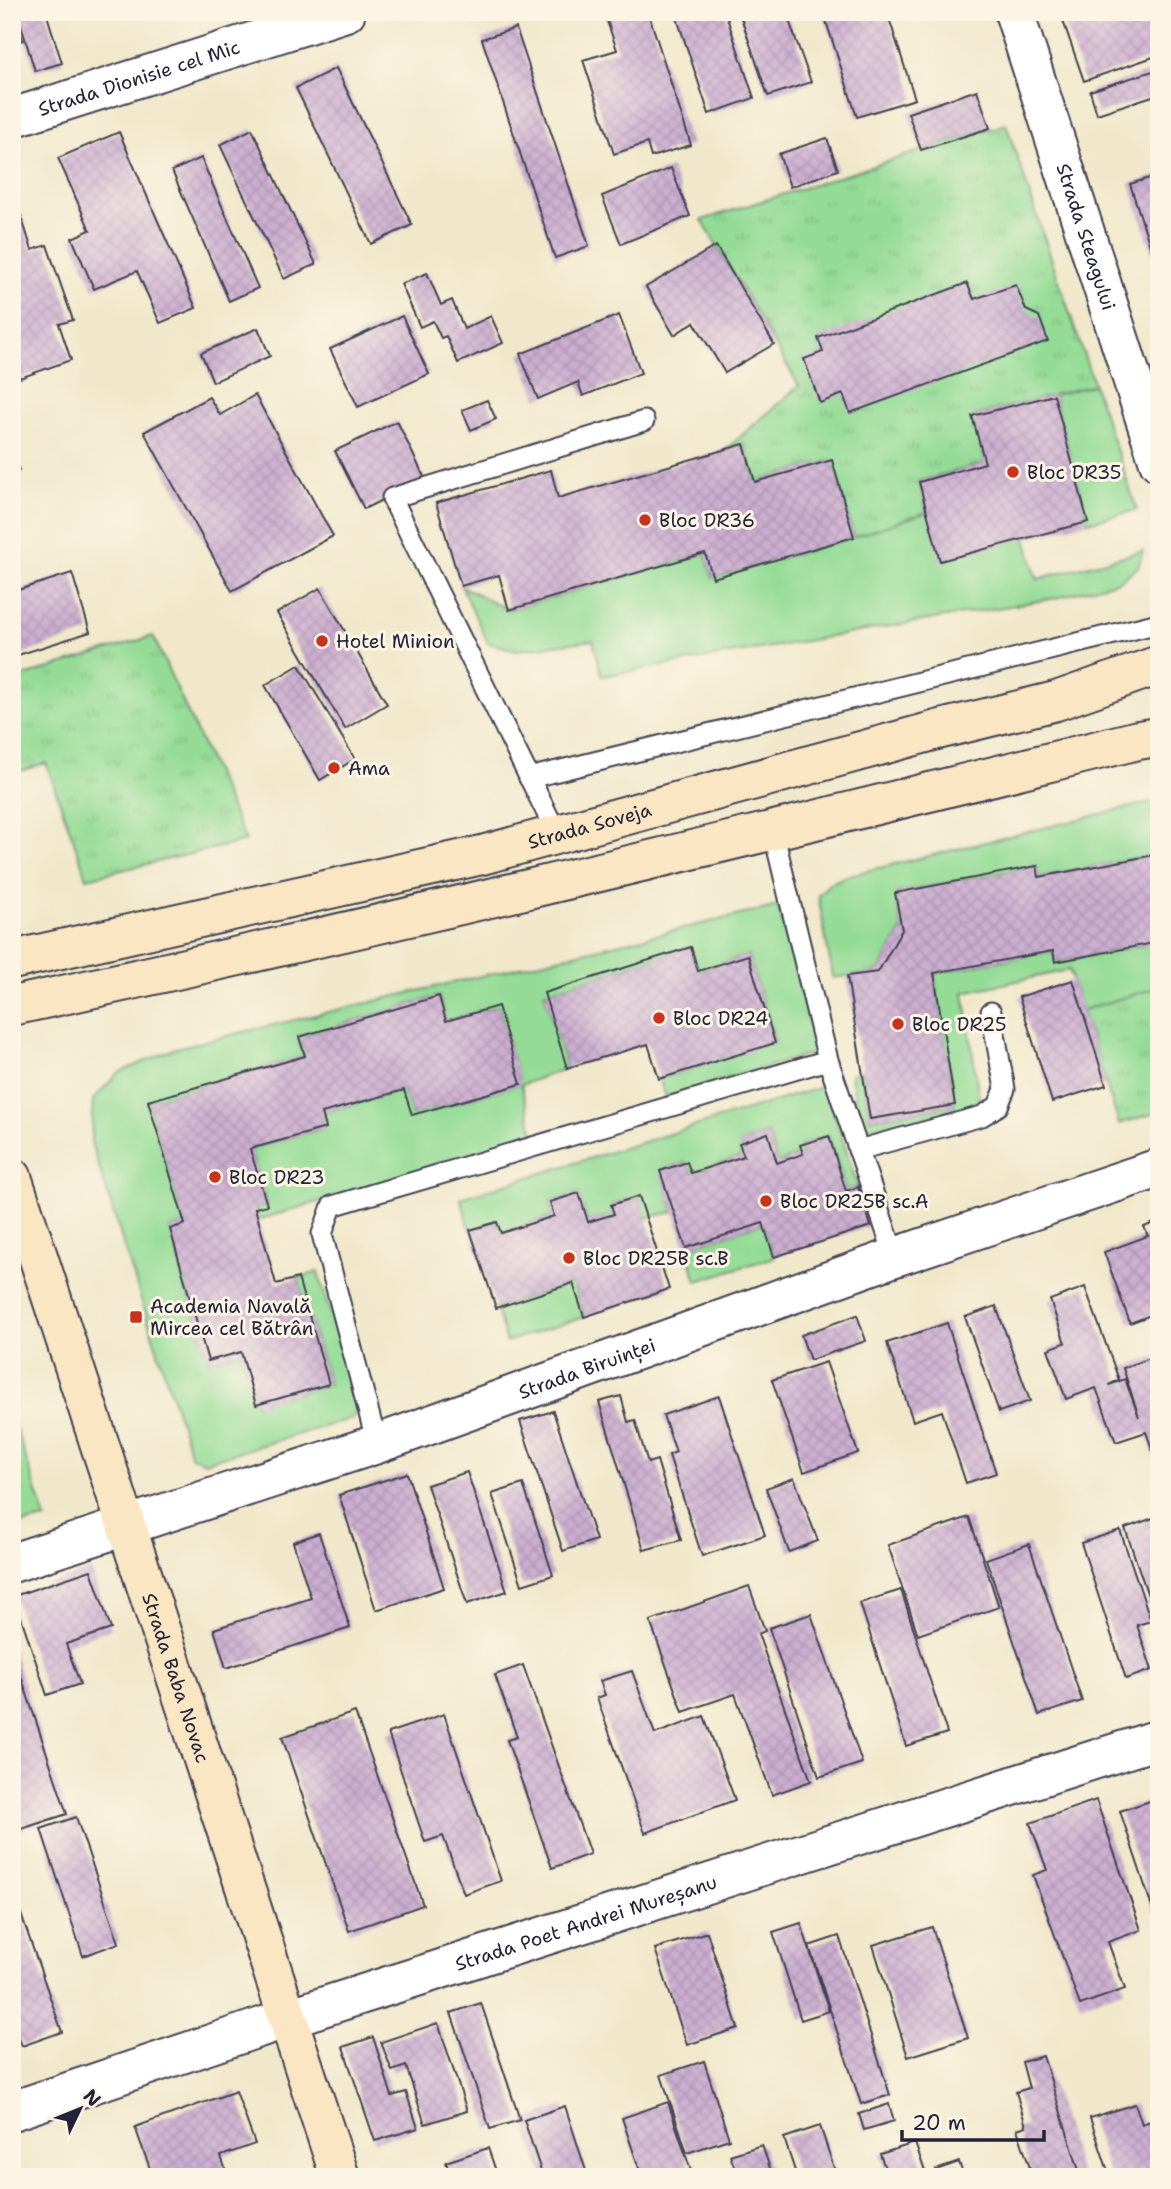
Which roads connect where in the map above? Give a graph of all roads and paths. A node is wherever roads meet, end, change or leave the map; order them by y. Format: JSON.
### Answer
{"nodes":[{"id":1,"x":346,"y":12,"type":"edge"},
{"id":2,"x":1014,"y":12,"type":"edge"},
{"id":3,"x":12,"y":118,"type":"edge"},
{"id":4,"x":644,"y":421,"type":"dead end"},
{"id":5,"x":1159,"y":462,"type":"edge"},
{"id":6,"x":1159,"y":623,"type":"edge"},
{"id":7,"x":1159,"y":665,"type":"edge"},
{"id":8,"x":1159,"y":737,"type":"edge"},
{"id":9,"x":529,"y":778,"type":"junction"},
{"id":10,"x":773,"y":831,"type":"junction"},
{"id":11,"x":557,"y":834,"type":"junction"},
{"id":12,"x":12,"y":960,"type":"edge"},
{"id":13,"x":12,"y":1006,"type":"edge"},
{"id":14,"x":991,"y":1012,"type":"dead end"},
{"id":15,"x":828,"y":1060,"type":"junction"},
{"id":16,"x":858,"y":1150,"type":"junction"},
{"id":17,"x":1159,"y":1168,"type":"edge"},
{"id":18,"x":12,"y":1177,"type":"edge"},
{"id":19,"x":895,"y":1257,"type":"junction"},
{"id":20,"x":377,"y":1444,"type":"junction"},
{"id":21,"x":128,"y":1526,"type":"junction"},
{"id":22,"x":12,"y":1563,"type":"edge"},
{"id":23,"x":1159,"y":1739,"type":"edge"},
{"id":24,"x":288,"y":2018,"type":"junction"},
{"id":25,"x":12,"y":2111,"type":"edge"},
{"id":26,"x":340,"y":2177,"type":"edge"}],
"edges":[{"from":1,"to":3,"type":"street","name":"Strada Dionisie cel Mic"},
{"from":2,"to":5,"type":"street","name":"Strada Steagului"},
{"from":4,"to":9,"type":"lane"},
{"from":6,"to":9,"type":"lane"},
{"from":7,"to":11,"type":"main road","name":"Strada Soveja"},
{"from":8,"to":10,"type":"main road"},
{"from":9,"to":11,"type":"lane"},
{"from":10,"to":13,"type":"main road"},
{"from":10,"to":15,"type":"lane"},
{"from":11,"to":12,"type":"main road","name":"Strada Soveja"},
{"from":14,"to":16,"type":"lane"},
{"from":15,"to":16,"type":"lane"},
{"from":15,"to":20,"type":"lane"},
{"from":16,"to":19,"type":"lane"},
{"from":17,"to":19,"type":"street","name":"Strada Biruinței"},
{"from":18,"to":21,"type":"main road","name":"Strada Baba Novac"},
{"from":19,"to":20,"type":"street","name":"Strada Biruinței"},
{"from":20,"to":21,"type":"street","name":"Strada Biruinței"},
{"from":21,"to":22,"type":"street","name":"Strada Biruinței"},
{"from":21,"to":24,"type":"main road","name":"Strada Baba Novac"},
{"from":23,"to":24,"type":"street","name":"Strada Poet Andrei Mureșanu"},
{"from":24,"to":25,"type":"street","name":"Strada Poet Andrei Mureșanu"},
{"from":24,"to":26,"type":"main road","name":"Strada Baba Novac"}]}
